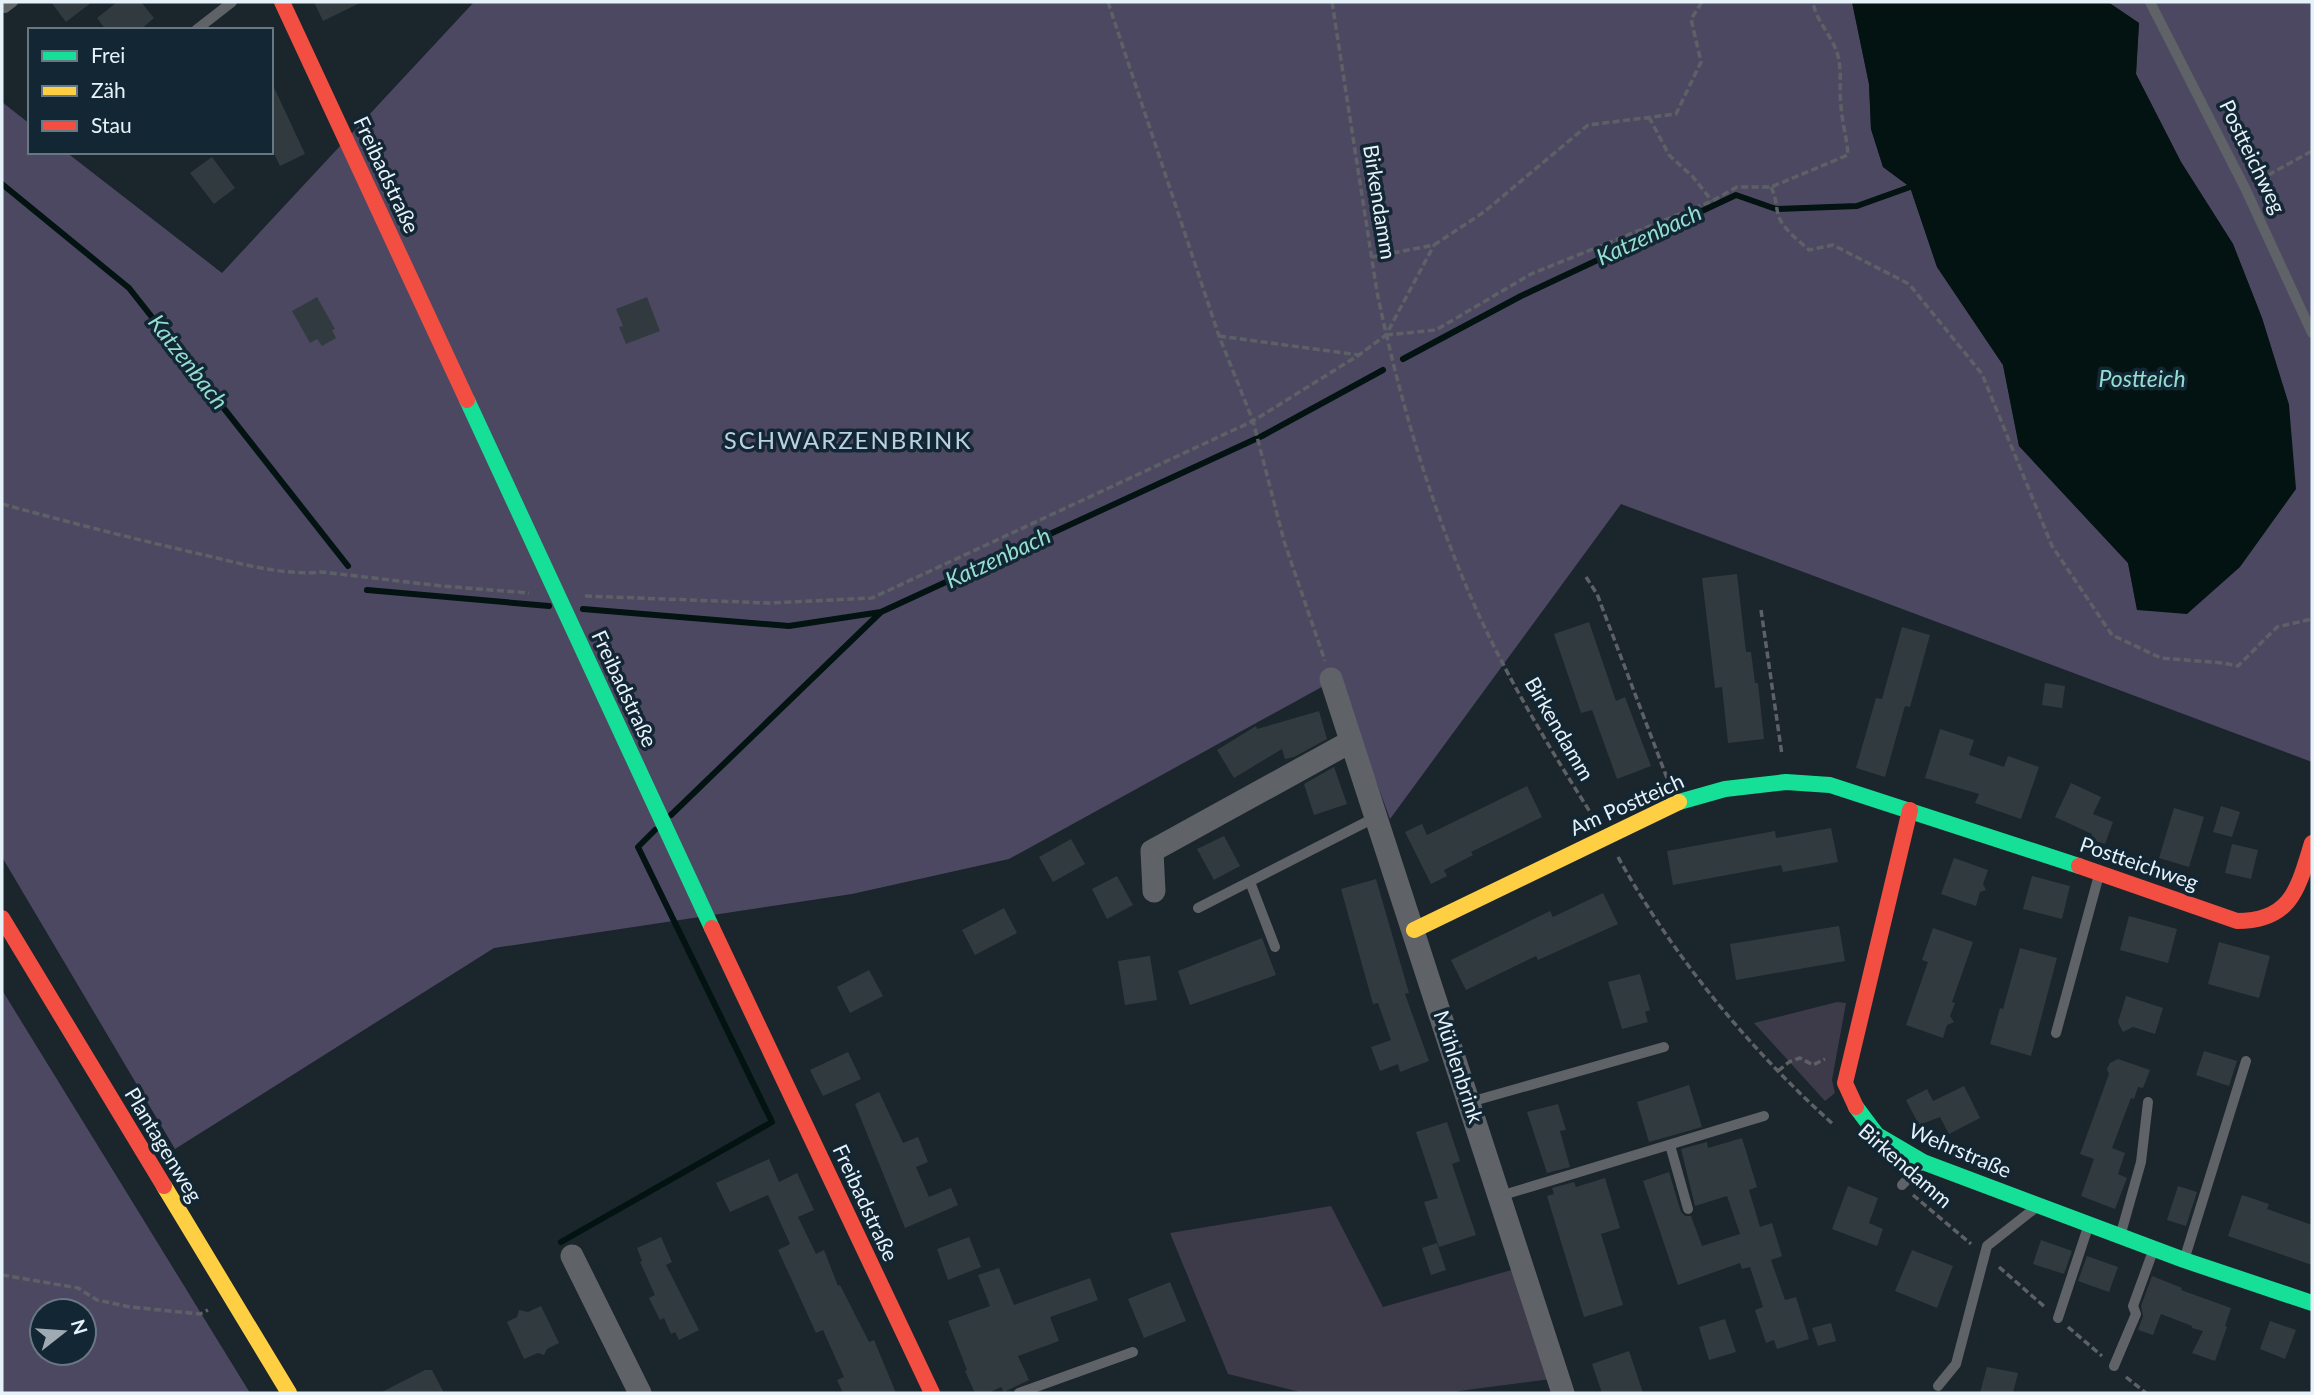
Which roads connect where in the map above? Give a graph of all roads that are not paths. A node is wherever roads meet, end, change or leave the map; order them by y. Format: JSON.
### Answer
{"nodes":[{"id":1,"x":232,"y":2,"type":"edge"},
{"id":2,"x":282,"y":2,"type":"edge"},
{"id":3,"x":2150,"y":2,"type":"edge"},
{"id":4,"x":199,"y":28,"type":"edge"},
{"id":5,"x":2312,"y":333,"type":"edge"},
{"id":6,"x":1331,"y":679,"type":"road end"},
{"id":7,"x":1350,"y":742,"type":"junction"},
{"id":8,"x":1910,"y":810,"type":"junction"},
{"id":9,"x":1376,"y":817,"type":"junction"},
{"id":10,"x":2312,"y":843,"type":"edge"},
{"id":11,"x":2100,"y":873,"type":"junction"},
{"id":12,"x":1250,"y":882,"type":"junction"},
{"id":13,"x":1154,"y":891,"type":"dead end"},
{"id":14,"x":1198,"y":908,"type":"dead end"},
{"id":15,"x":2,"y":918,"type":"edge"},
{"id":16,"x":1414,"y":930,"type":"junction"},
{"id":17,"x":1275,"y":947,"type":"dead end"},
{"id":18,"x":2056,"y":1033,"type":"dead end"},
{"id":19,"x":1664,"y":1047,"type":"dead end"},
{"id":20,"x":2246,"y":1061,"type":"dead end"},
{"id":21,"x":1469,"y":1102,"type":"junction"},
{"id":22,"x":2148,"y":1102,"type":"dead end"},
{"id":23,"x":1764,"y":1116,"type":"dead end"},
{"id":24,"x":1670,"y":1145,"type":"junction"},
{"id":25,"x":1923,"y":1163,"type":"junction"},
{"id":26,"x":1902,"y":1185,"type":"road end"},
{"id":27,"x":1500,"y":1196,"type":"junction"},
{"id":28,"x":2039,"y":1205,"type":"junction"},
{"id":29,"x":1688,"y":1209,"type":"dead end"},
{"id":30,"x":2089,"y":1224,"type":"junction"},
{"id":31,"x":2120,"y":1236,"type":"junction"},
{"id":32,"x":2154,"y":1248,"type":"junction"},
{"id":33,"x":572,"y":1256,"type":"dead end"},
{"id":34,"x":2184,"y":1260,"type":"junction"},
{"id":35,"x":2312,"y":1303,"type":"edge"},
{"id":36,"x":2058,"y":1318,"type":"road end"},
{"id":37,"x":1133,"y":1352,"type":"dead end"},
{"id":38,"x":2114,"y":1366,"type":"road end"},
{"id":39,"x":1938,"y":1386,"type":"dead end"},
{"id":40,"x":289,"y":1393,"type":"edge"},
{"id":41,"x":640,"y":1393,"type":"edge"},
{"id":42,"x":932,"y":1393,"type":"edge"},
{"id":43,"x":1019,"y":1393,"type":"edge"},
{"id":44,"x":1563,"y":1393,"type":"edge"}],
"edges":[{"from":1,"to":4,"type":"lane"},
{"from":2,"to":42,"type":"street","name":"Freibadstraße"},
{"from":3,"to":5,"type":"lane","name":"Postteichweg"},
{"from":6,"to":7,"type":"street","name":"Mühlenbrink"},
{"from":7,"to":9,"type":"street","name":"Mühlenbrink"},
{"from":7,"to":13,"type":"street"},
{"from":8,"to":11,"type":"street","name":"Postteichweg"},
{"from":8,"to":16,"type":"street","name":"Am Postteich"},
{"from":8,"to":25,"type":"street","name":"Wehrstraße"},
{"from":9,"to":12,"type":"lane"},
{"from":9,"to":16,"type":"street","name":"Mühlenbrink"},
{"from":10,"to":11,"type":"street","name":"Postteichweg"},
{"from":11,"to":18,"type":"lane"},
{"from":12,"to":14,"type":"lane"},
{"from":12,"to":17,"type":"lane"},
{"from":15,"to":40,"type":"street","name":"Plantagenweg"},
{"from":16,"to":21,"type":"street","name":"Mühlenbrink"},
{"from":19,"to":21,"type":"lane"},
{"from":20,"to":34,"type":"lane"},
{"from":21,"to":27,"type":"street","name":"Mühlenbrink"},
{"from":22,"to":31,"type":"lane"},
{"from":23,"to":24,"type":"lane"},
{"from":24,"to":27,"type":"lane"},
{"from":24,"to":29,"type":"lane"},
{"from":25,"to":26,"type":"lane"},
{"from":25,"to":28,"type":"street","name":"Wehrstraße"},
{"from":27,"to":44,"type":"street","name":"Mühlenbrink"},
{"from":28,"to":30,"type":"street","name":"Wehrstraße"},
{"from":28,"to":39,"type":"lane"},
{"from":30,"to":31,"type":"street","name":"Wehrstraße"},
{"from":30,"to":36,"type":"lane"},
{"from":31,"to":32,"type":"street","name":"Wehrstraße"},
{"from":32,"to":34,"type":"street","name":"Wehrstraße"},
{"from":32,"to":38,"type":"lane"},
{"from":33,"to":41,"type":"street"},
{"from":34,"to":35,"type":"street","name":"Wehrstraße"},
{"from":37,"to":43,"type":"lane"}]}
